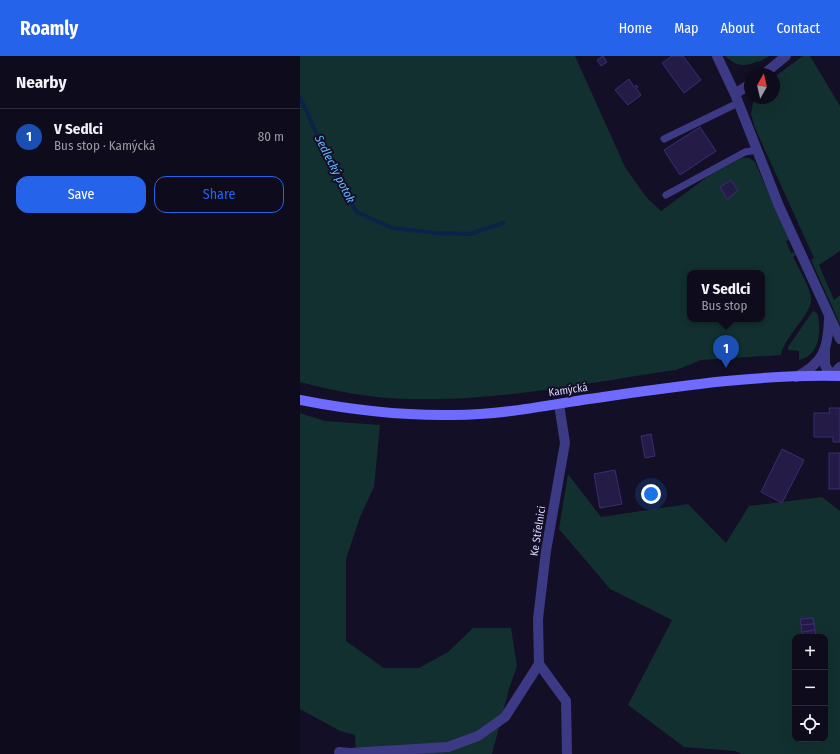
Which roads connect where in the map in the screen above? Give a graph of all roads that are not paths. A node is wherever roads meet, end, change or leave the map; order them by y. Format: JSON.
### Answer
{"nodes":[{"id":1,"x":717,"y":56,"type":"edge"},
{"id":2,"x":786,"y":56,"type":"edge"},
{"id":3,"x":771,"y":68,"type":"edge"},
{"id":4,"x":744,"y":90,"type":"edge"},
{"id":5,"x":736,"y":99,"type":"junction"},
{"id":6,"x":664,"y":139,"type":"dead end"},
{"id":7,"x":756,"y":150,"type":"junction"},
{"id":8,"x":666,"y":195,"type":"dead end"},
{"id":9,"x":829,"y":318,"type":"junction"},
{"id":10,"x":840,"y":339,"type":"edge"},
{"id":11,"x":826,"y":350,"type":"junction"},
{"id":12,"x":840,"y":367,"type":"edge"},
{"id":13,"x":836,"y":376,"type":"edge"},
{"id":14,"x":795,"y":377,"type":"junction"},
{"id":15,"x":300,"y":400,"type":"edge"},
{"id":16,"x":559,"y":404,"type":"junction"},
{"id":17,"x":539,"y":664,"type":"junction"},
{"id":18,"x":346,"y":753,"type":"edge"},
{"id":19,"x":568,"y":754,"type":"edge"}],
"edges":[{"from":1,"to":5,"type":"street"},
{"from":2,"to":3,"type":"street"},
{"from":4,"to":5,"type":"street"},
{"from":5,"to":6,"type":"lane"},
{"from":5,"to":7,"type":"street"},
{"from":7,"to":8,"type":"lane"},
{"from":7,"to":9,"type":"street"},
{"from":9,"to":10,"type":"street"},
{"from":9,"to":11,"type":"street"},
{"from":11,"to":13,"type":"street"},
{"from":11,"to":14,"type":"street"},
{"from":12,"to":13,"type":"street"},
{"from":13,"to":14,"type":"main road","name":"Kamýcká"},
{"from":14,"to":16,"type":"main road","name":"Kamýcká"},
{"from":15,"to":16,"type":"main road","name":"Kamýcká"},
{"from":16,"to":17,"type":"street","name":"Ke Střelnici"},
{"from":17,"to":18,"type":"street"},
{"from":17,"to":19,"type":"street"}]}
